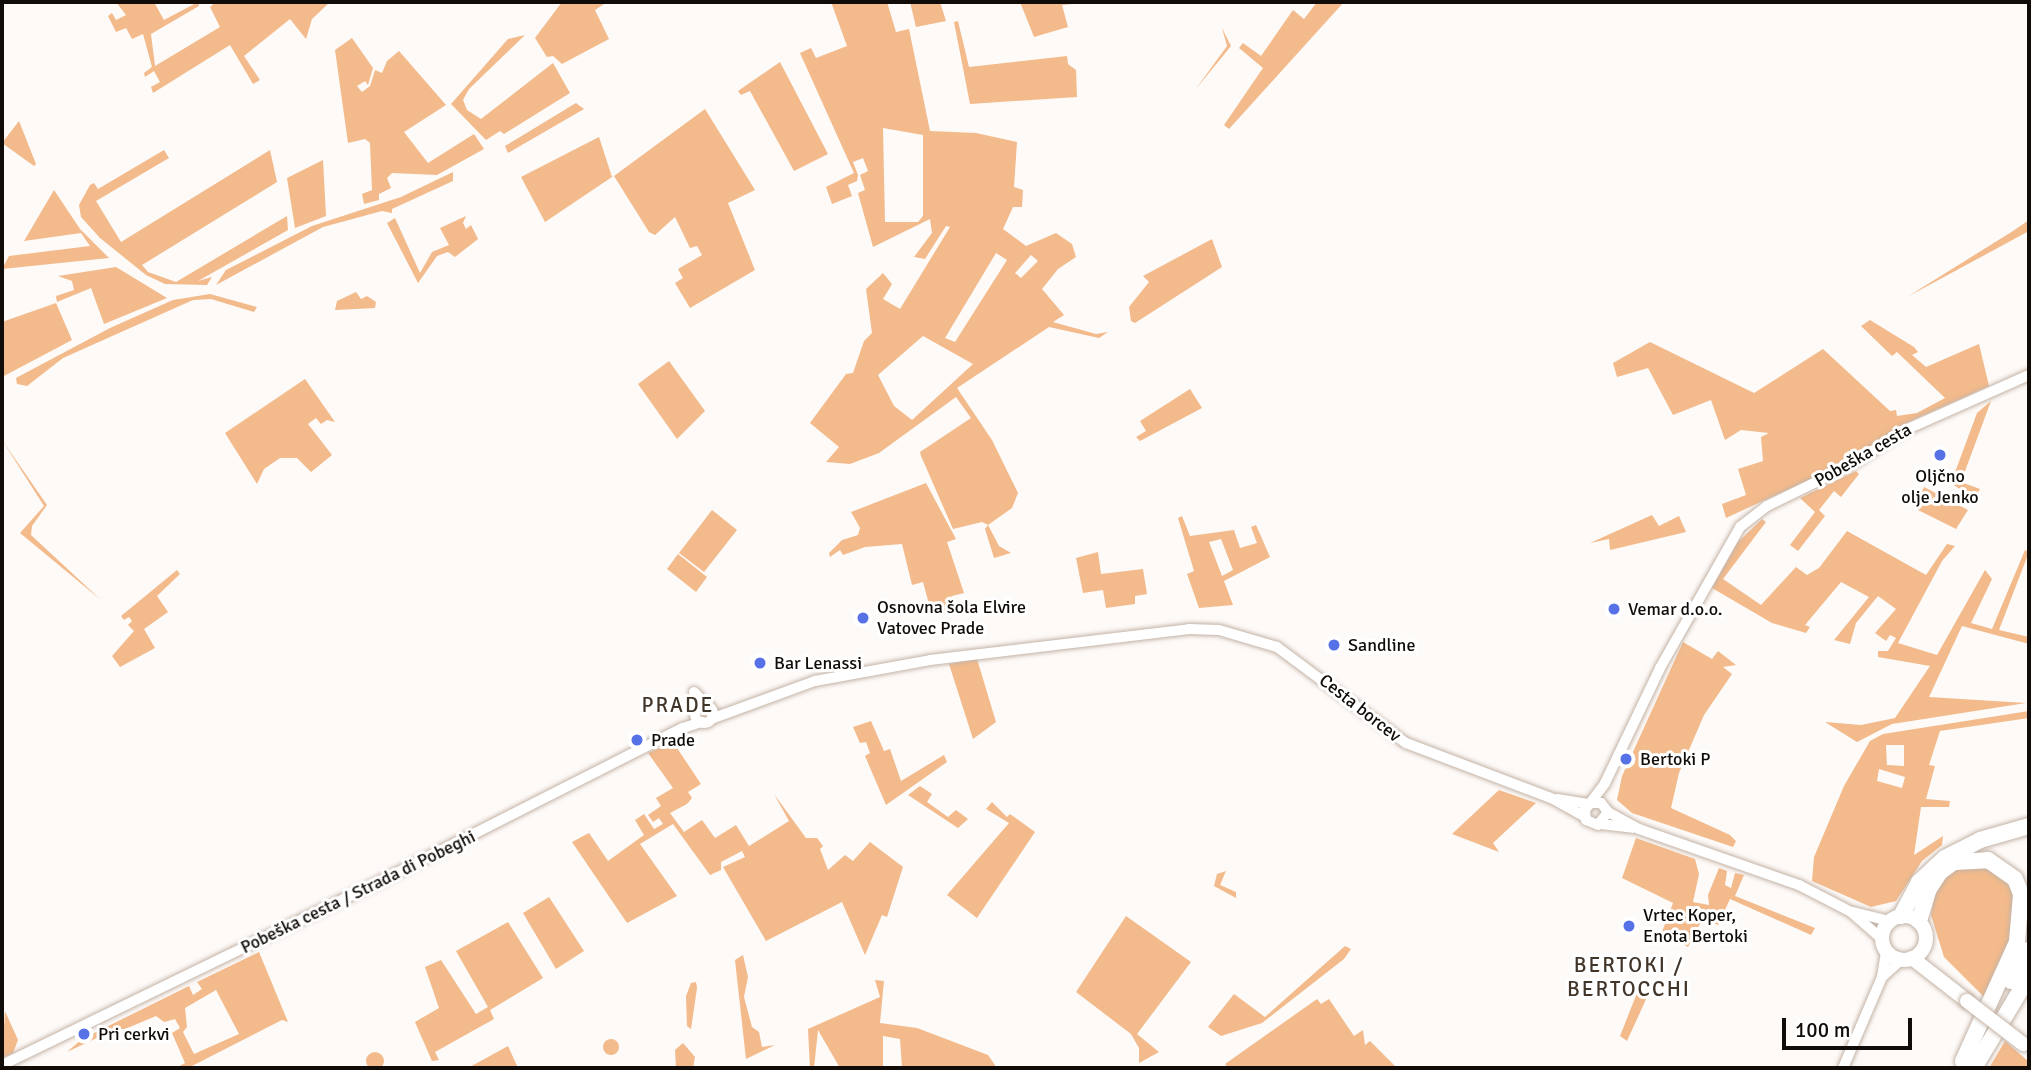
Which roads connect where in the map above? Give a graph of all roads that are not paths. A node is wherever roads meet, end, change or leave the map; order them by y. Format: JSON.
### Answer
{"nodes":[{"id":1,"x":2029,"y":375,"type":"edge"},
{"id":2,"x":1254,"y":636,"type":"joint"},
{"id":3,"x":1551,"y":798,"type":"junction"},
{"id":4,"x":1599,"y":806,"type":"junction"},
{"id":5,"x":1585,"y":817,"type":"junction"},
{"id":6,"x":1601,"y":824,"type":"junction"},
{"id":7,"x":2029,"y":826,"type":"edge"},
{"id":8,"x":1639,"y":829,"type":"junction"},
{"id":9,"x":1851,"y":912,"type":"junction"},
{"id":10,"x":1896,"y":918,"type":"junction"},
{"id":11,"x":1919,"y":921,"type":"junction"},
{"id":12,"x":1884,"y":945,"type":"junction"},
{"id":13,"x":1925,"y":945,"type":"junction"},
{"id":14,"x":2029,"y":950,"type":"edge"},
{"id":15,"x":1907,"y":959,"type":"junction"},
{"id":16,"x":1937,"y":974,"type":"junction"},
{"id":17,"x":2029,"y":976,"type":"edge"},
{"id":18,"x":1882,"y":977,"type":"junction"},
{"id":19,"x":2026,"y":1046,"type":"edge"},
{"id":20,"x":1985,"y":1050,"type":"junction"},
{"id":21,"x":2,"y":1065,"type":"edge"},
{"id":22,"x":1965,"y":1066,"type":"edge"},
{"id":23,"x":1843,"y":1068,"type":"edge"},
{"id":24,"x":1980,"y":1068,"type":"edge"}],
"edges":[{"from":1,"to":4,"type":"street","name":"Pobeška cesta"},
{"from":2,"to":3,"type":"street","name":"Cesta borcev"},
{"from":2,"to":21,"type":"street","name":"Pobeška cesta / Strada di Pobeghi"},
{"from":3,"to":4,"type":"street","name":"Cesta borcev"},
{"from":3,"to":5,"type":"street","name":"Cesta borcev"},
{"from":4,"to":5,"type":"street"},
{"from":4,"to":6,"type":"street"},
{"from":4,"to":8,"type":"street"},
{"from":5,"to":6,"type":"street","name":"Cesta borcev"},
{"from":6,"to":8,"type":"street","name":"Cesta borcev"},
{"from":7,"to":10,"type":"highway"},
{"from":8,"to":9,"type":"street"},
{"from":9,"to":10,"type":"street"},
{"from":9,"to":12,"type":"street"},
{"from":10,"to":11,"type":"main road"},
{"from":10,"to":12,"type":"main road"},
{"from":11,"to":13,"type":"main road"},
{"from":11,"to":22,"type":"highway"},
{"from":12,"to":15,"type":"main road"},
{"from":12,"to":18,"type":"street"},
{"from":13,"to":15,"type":"main road"},
{"from":13,"to":16,"type":"main road"},
{"from":14,"to":22,"type":"highway"},
{"from":15,"to":16,"type":"main road"},
{"from":15,"to":18,"type":"street"},
{"from":16,"to":19,"type":"main road","bridge":true},
{"from":17,"to":20,"type":"highway"},
{"from":18,"to":23,"type":"street"},
{"from":20,"to":22,"type":"highway"},
{"from":20,"to":24,"type":"highway"}]}
